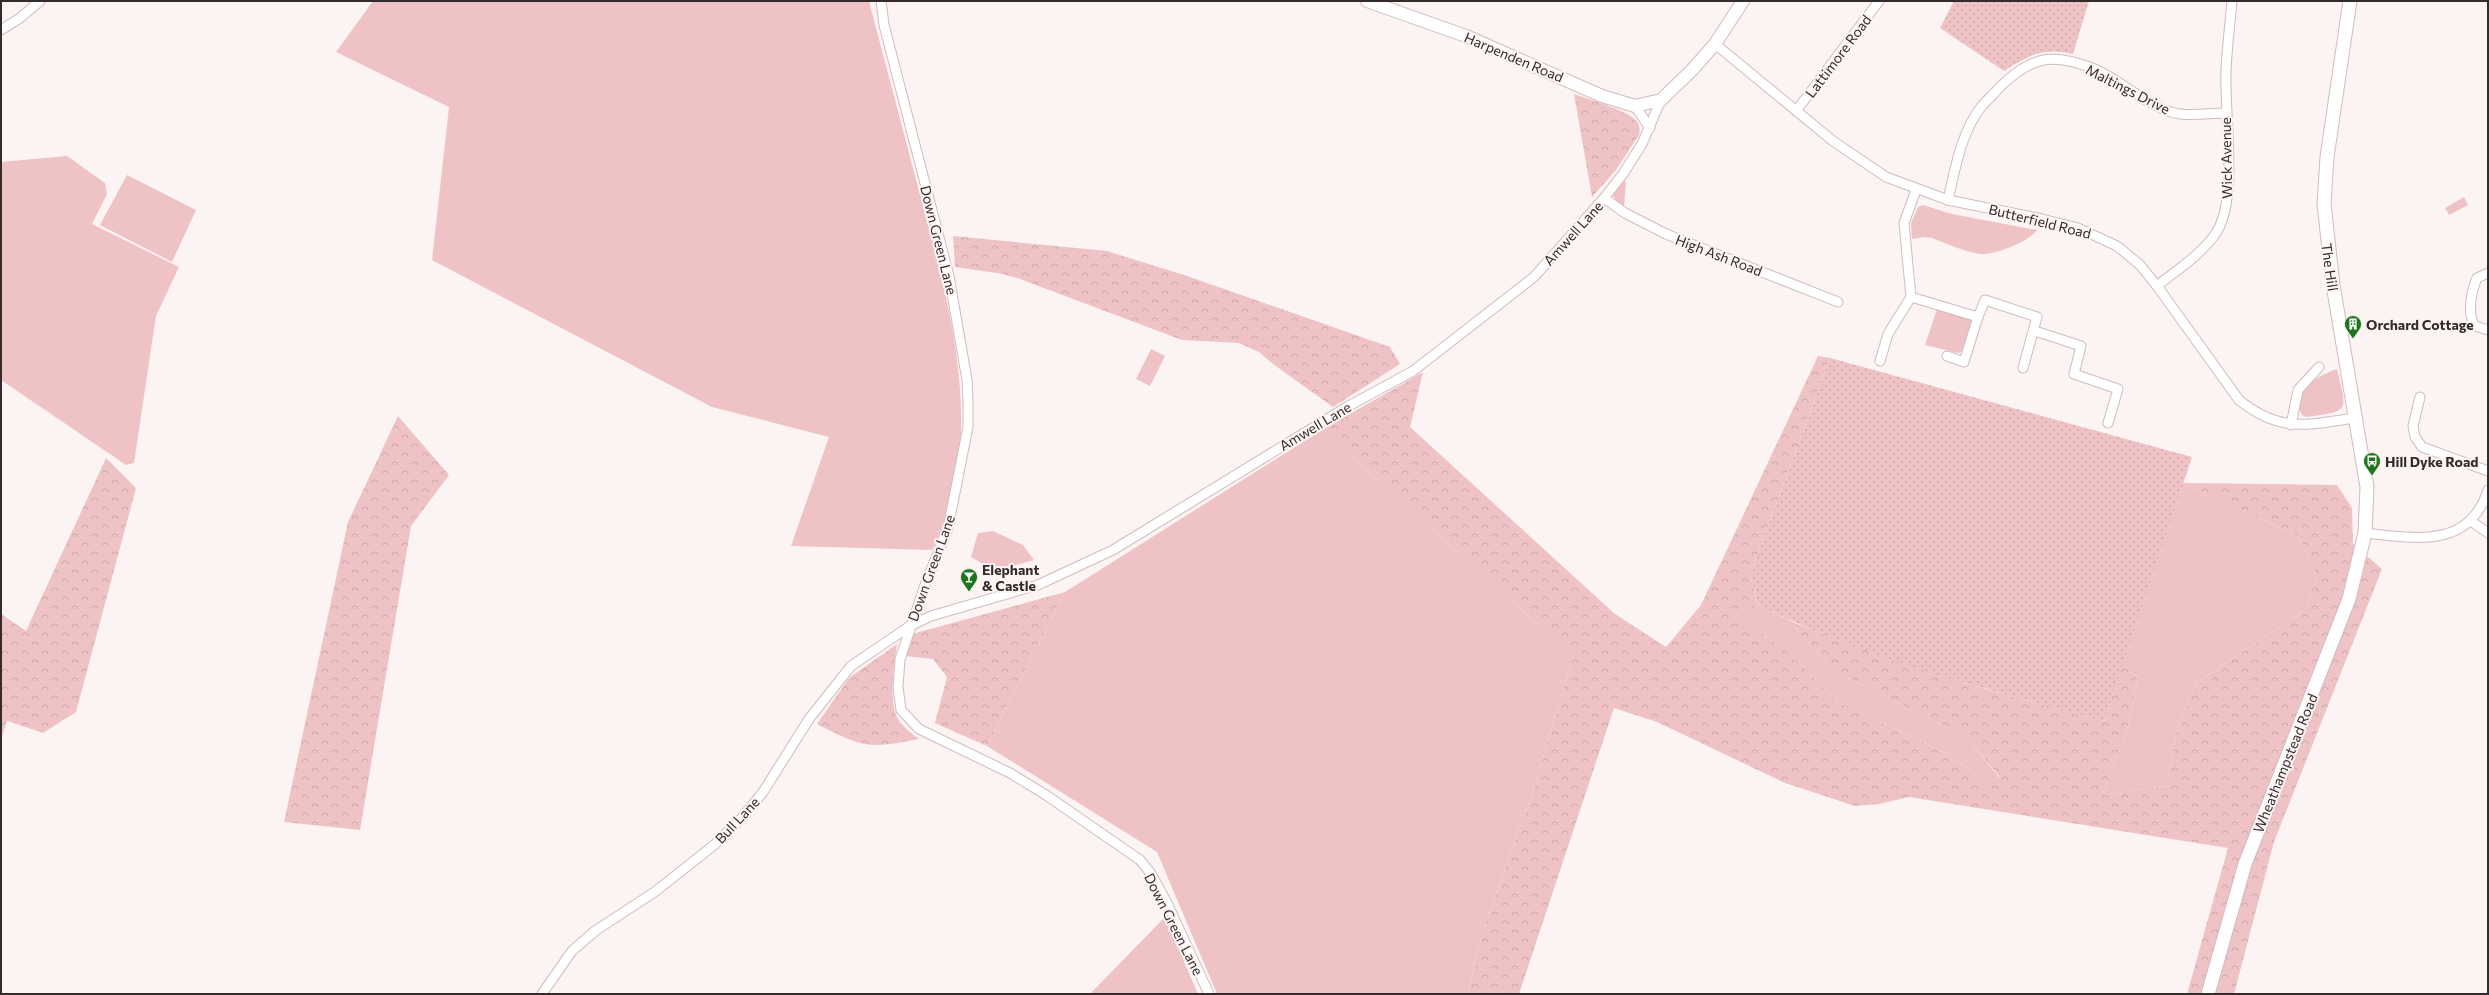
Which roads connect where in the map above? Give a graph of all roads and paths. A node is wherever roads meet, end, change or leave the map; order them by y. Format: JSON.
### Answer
{"nodes":[{"id":1,"x":40,"y":1,"type":"edge"},
{"id":2,"x":881,"y":1,"type":"edge"},
{"id":3,"x":1367,"y":1,"type":"edge"},
{"id":4,"x":1743,"y":1,"type":"edge"},
{"id":5,"x":1879,"y":1,"type":"edge"},
{"id":6,"x":2232,"y":1,"type":"edge"},
{"id":7,"x":2350,"y":1,"type":"edge"},
{"id":8,"x":1,"y":30,"type":"edge"},
{"id":9,"x":1715,"y":44,"type":"junction"},
{"id":10,"x":1661,"y":100,"type":"junction"},
{"id":11,"x":1635,"y":106,"type":"junction"},
{"id":12,"x":1796,"y":111,"type":"junction"},
{"id":13,"x":2226,"y":113,"type":"junction"},
{"id":14,"x":1650,"y":128,"type":"junction"},
{"id":15,"x":1916,"y":190,"type":"junction"},
{"id":16,"x":1604,"y":198,"type":"junction"},
{"id":17,"x":1948,"y":200,"type":"junction"},
{"id":18,"x":2488,"y":274,"type":"edge"},
{"id":19,"x":2157,"y":286,"type":"junction"},
{"id":20,"x":1911,"y":297,"type":"junction"},
{"id":21,"x":1838,"y":302,"type":"dead end"},
{"id":22,"x":1978,"y":317,"type":"junction"},
{"id":23,"x":2488,"y":330,"type":"edge"},
{"id":24,"x":2034,"y":331,"type":"junction"},
{"id":25,"x":1947,"y":356,"type":"dead end"},
{"id":26,"x":1880,"y":361,"type":"dead end"},
{"id":27,"x":2319,"y":367,"type":"dead end"},
{"id":28,"x":2023,"y":368,"type":"dead end"},
{"id":29,"x":2420,"y":397,"type":"dead end"},
{"id":30,"x":2355,"y":418,"type":"junction"},
{"id":31,"x":2108,"y":423,"type":"dead end"},
{"id":32,"x":2291,"y":425,"type":"junction"},
{"id":33,"x":2488,"y":471,"type":"edge"},
{"id":34,"x":2488,"y":490,"type":"edge"},
{"id":35,"x":2471,"y":521,"type":"junction"},
{"id":36,"x":2365,"y":533,"type":"junction"},
{"id":37,"x":2488,"y":533,"type":"edge"},
{"id":38,"x":910,"y":626,"type":"junction"},
{"id":39,"x":542,"y":994,"type":"edge"},
{"id":40,"x":1209,"y":994,"type":"edge"},
{"id":41,"x":2208,"y":994,"type":"edge"}],
"edges":[{"from":1,"to":8,"type":"street"},
{"from":2,"to":38,"type":"street","name":"Down Green Lane"},
{"from":3,"to":11,"type":"street","name":"Harpenden Road"},
{"from":4,"to":9,"type":"street"},
{"from":5,"to":12,"type":"street","name":"Lattimore Road"},
{"from":6,"to":13,"type":"street","name":"Wick Avenue"},
{"from":7,"to":30,"type":"main road","name":"The Hill"},
{"from":9,"to":10,"type":"street"},
{"from":9,"to":12,"type":"street","name":"Butterfield Road"},
{"from":10,"to":11,"type":"street","name":"Harpenden Road"},
{"from":10,"to":14,"type":"street","name":"Amwell Lane"},
{"from":11,"to":14,"type":"street"},
{"from":12,"to":15,"type":"street","name":"Butterfield Road"},
{"from":13,"to":17,"type":"street","name":"Maltings Drive"},
{"from":13,"to":19,"type":"street","name":"Wick Avenue"},
{"from":14,"to":16,"type":"street","name":"Amwell Lane"},
{"from":15,"to":17,"type":"street","name":"Butterfield Road"},
{"from":15,"to":20,"type":"street"},
{"from":16,"to":21,"type":"street","name":"High Ash Road"},
{"from":16,"to":38,"type":"street","name":"Amwell Lane"},
{"from":17,"to":19,"type":"street","name":"Butterfield Road"},
{"from":18,"to":23,"type":"street"},
{"from":19,"to":32,"type":"street","name":"Butterfield Road"},
{"from":20,"to":22,"type":"street"},
{"from":20,"to":26,"type":"street"},
{"from":22,"to":24,"type":"street"},
{"from":22,"to":25,"type":"street"},
{"from":24,"to":28,"type":"street"},
{"from":24,"to":31,"type":"street"},
{"from":27,"to":32,"type":"street"},
{"from":29,"to":33,"type":"street"},
{"from":30,"to":32,"type":"street","name":"Butterfield Road"},
{"from":30,"to":36,"type":"main road","name":"The Hill"},
{"from":34,"to":35,"type":"street"},
{"from":35,"to":36,"type":"street"},
{"from":35,"to":37,"type":"street"},
{"from":36,"to":41,"type":"main road","name":"Wheathampstead Road"},
{"from":38,"to":39,"type":"street","name":"Bull Lane"},
{"from":38,"to":40,"type":"street","name":"Down Green Lane"}]}
